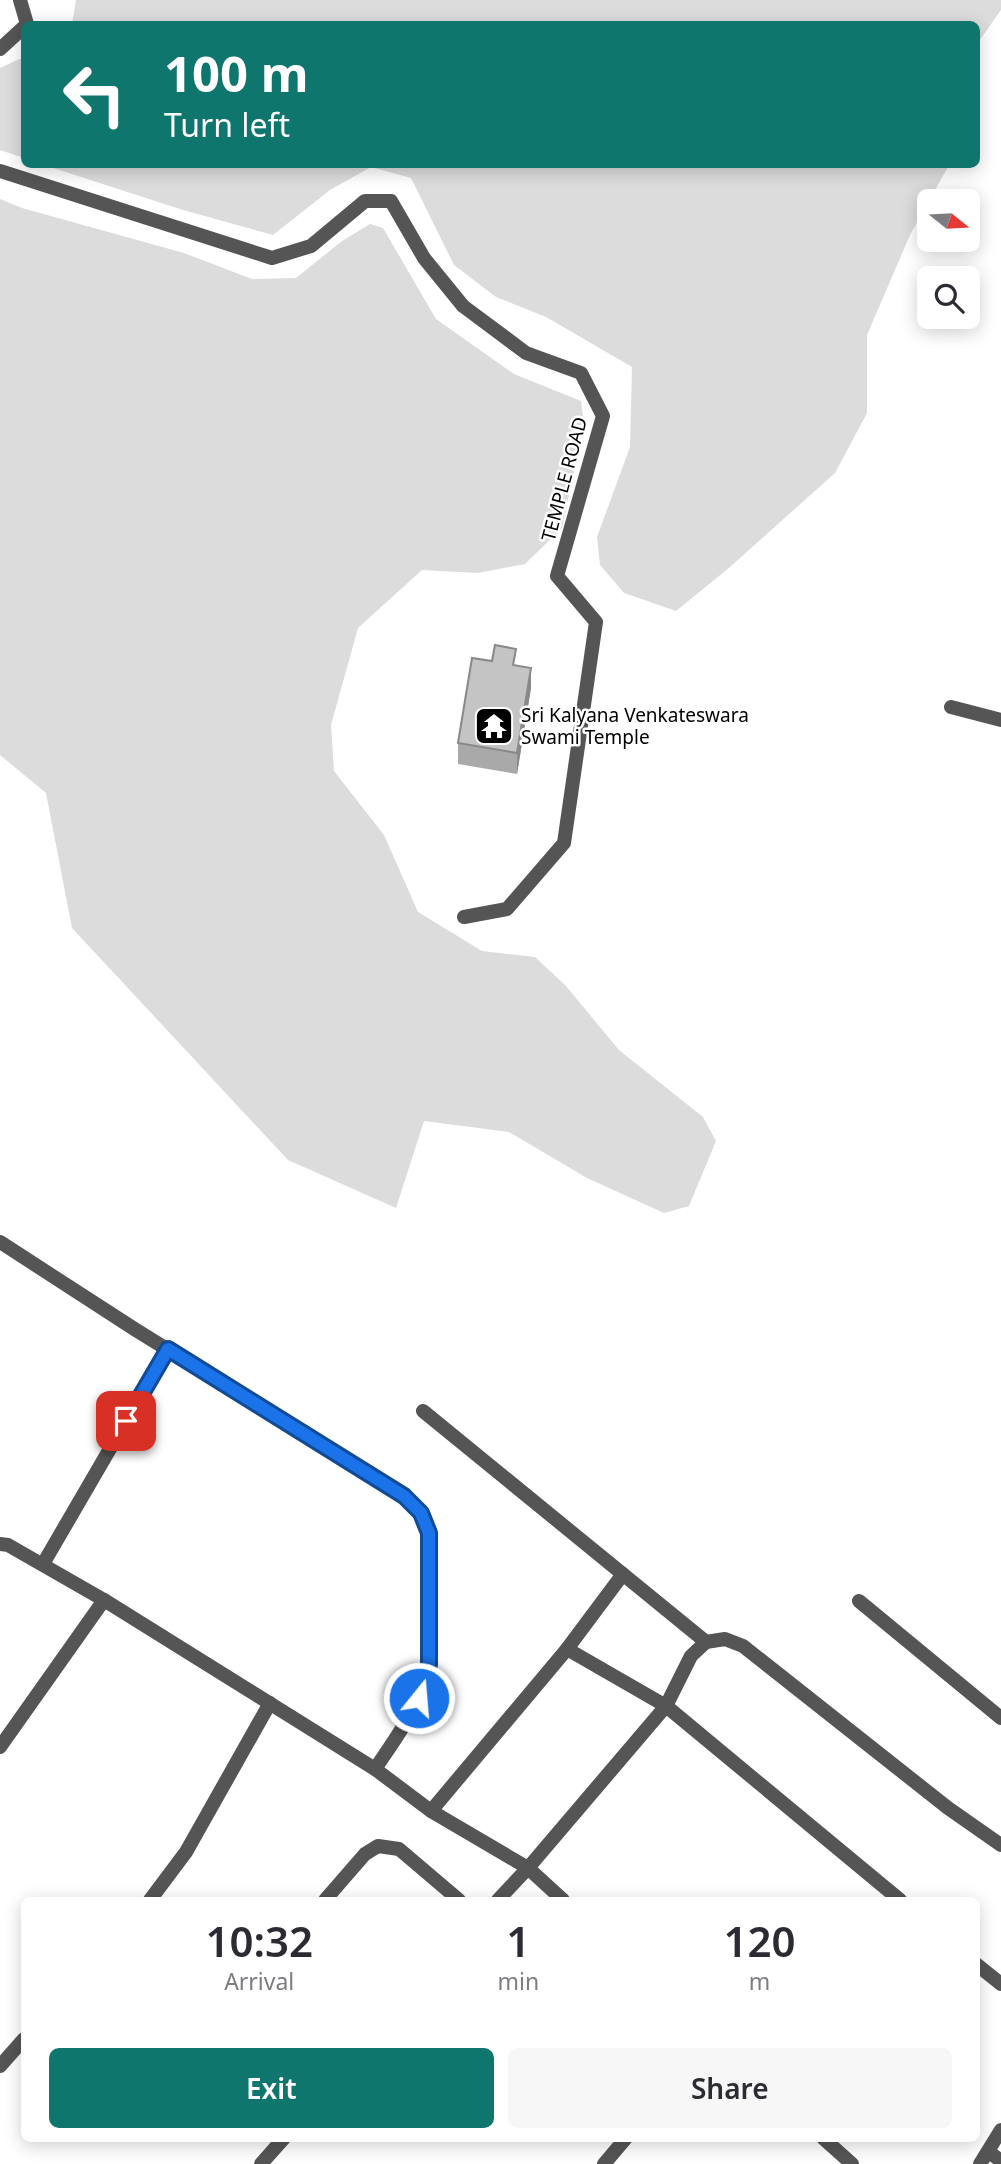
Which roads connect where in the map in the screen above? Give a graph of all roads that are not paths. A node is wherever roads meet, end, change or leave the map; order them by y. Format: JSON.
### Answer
{"nodes":[{"id":1,"x":20,"y":0,"type":"edge"},
{"id":2,"x":25,"y":21,"type":"edge"},
{"id":3,"x":21,"y":30,"type":"edge"},
{"id":4,"x":0,"y":49,"type":"edge"},
{"id":5,"x":0,"y":170,"type":"edge"},
{"id":6,"x":951,"y":707,"type":"dead end"},
{"id":7,"x":1001,"y":720,"type":"edge"},
{"id":8,"x":464,"y":917,"type":"dead end"},
{"id":9,"x":0,"y":1241,"type":"edge"},
{"id":10,"x":168,"y":1349,"type":"junction"},
{"id":11,"x":422,"y":1411,"type":"dead end"},
{"id":12,"x":0,"y":1544,"type":"edge"},
{"id":13,"x":43,"y":1564,"type":"junction"},
{"id":14,"x":623,"y":1574,"type":"junction"},
{"id":15,"x":104,"y":1600,"type":"junction"},
{"id":16,"x":859,"y":1601,"type":"dead end"},
{"id":17,"x":706,"y":1642,"type":"junction"},
{"id":18,"x":567,"y":1649,"type":"junction"},
{"id":19,"x":270,"y":1703,"type":"junction"},
{"id":20,"x":666,"y":1706,"type":"junction"},
{"id":21,"x":1001,"y":1718,"type":"edge"},
{"id":22,"x":0,"y":1747,"type":"edge"},
{"id":23,"x":375,"y":1769,"type":"junction"},
{"id":24,"x":431,"y":1811,"type":"junction"},
{"id":25,"x":1001,"y":1845,"type":"edge"},
{"id":26,"x":528,"y":1868,"type":"junction"},
{"id":27,"x":152,"y":1897,"type":"edge"},
{"id":28,"x":329,"y":1897,"type":"edge"},
{"id":29,"x":455,"y":1897,"type":"edge"},
{"id":30,"x":501,"y":1897,"type":"edge"},
{"id":31,"x":560,"y":1897,"type":"edge"},
{"id":32,"x":896,"y":1897,"type":"edge"},
{"id":33,"x":980,"y":1967,"type":"edge"},
{"id":34,"x":1001,"y":1984,"type":"edge"},
{"id":35,"x":21,"y":2042,"type":"edge"},
{"id":36,"x":0,"y":2066,"type":"edge"},
{"id":37,"x":1001,"y":2130,"type":"edge"},
{"id":38,"x":280,"y":2142,"type":"edge"},
{"id":39,"x":623,"y":2142,"type":"edge"},
{"id":40,"x":828,"y":2142,"type":"edge"},
{"id":41,"x":989,"y":2152,"type":"junction"},
{"id":42,"x":1001,"y":2161,"type":"edge"},
{"id":43,"x":261,"y":2164,"type":"edge"},
{"id":44,"x":604,"y":2164,"type":"edge"},
{"id":45,"x":852,"y":2164,"type":"edge"},
{"id":46,"x":979,"y":2164,"type":"edge"}],
"edges":[{"from":1,"to":2,"type":"street"},
{"from":3,"to":4,"type":"street"},
{"from":5,"to":8,"type":"street","name":"TEMPLE ROAD"},
{"from":6,"to":7,"type":"street"},
{"from":9,"to":10,"type":"street"},
{"from":10,"to":13,"type":"street"},
{"from":10,"to":23,"type":"street"},
{"from":11,"to":14,"type":"street"},
{"from":12,"to":13,"type":"street"},
{"from":13,"to":15,"type":"street"},
{"from":14,"to":17,"type":"street"},
{"from":14,"to":18,"type":"street"},
{"from":15,"to":19,"type":"street"},
{"from":15,"to":22,"type":"street"},
{"from":16,"to":21,"type":"street"},
{"from":17,"to":20,"type":"street"},
{"from":17,"to":25,"type":"street"},
{"from":18,"to":20,"type":"street"},
{"from":18,"to":24,"type":"street"},
{"from":19,"to":23,"type":"street"},
{"from":19,"to":27,"type":"street"},
{"from":20,"to":26,"type":"street"},
{"from":20,"to":32,"type":"street"},
{"from":23,"to":24,"type":"street"},
{"from":24,"to":26,"type":"street"},
{"from":26,"to":30,"type":"street"},
{"from":26,"to":31,"type":"street"},
{"from":28,"to":29,"type":"street"},
{"from":33,"to":34,"type":"street"},
{"from":35,"to":36,"type":"street"},
{"from":37,"to":41,"type":"street"},
{"from":38,"to":43,"type":"street"},
{"from":39,"to":44,"type":"street"},
{"from":40,"to":45,"type":"street"},
{"from":41,"to":42,"type":"street"},
{"from":41,"to":46,"type":"street"}]}
